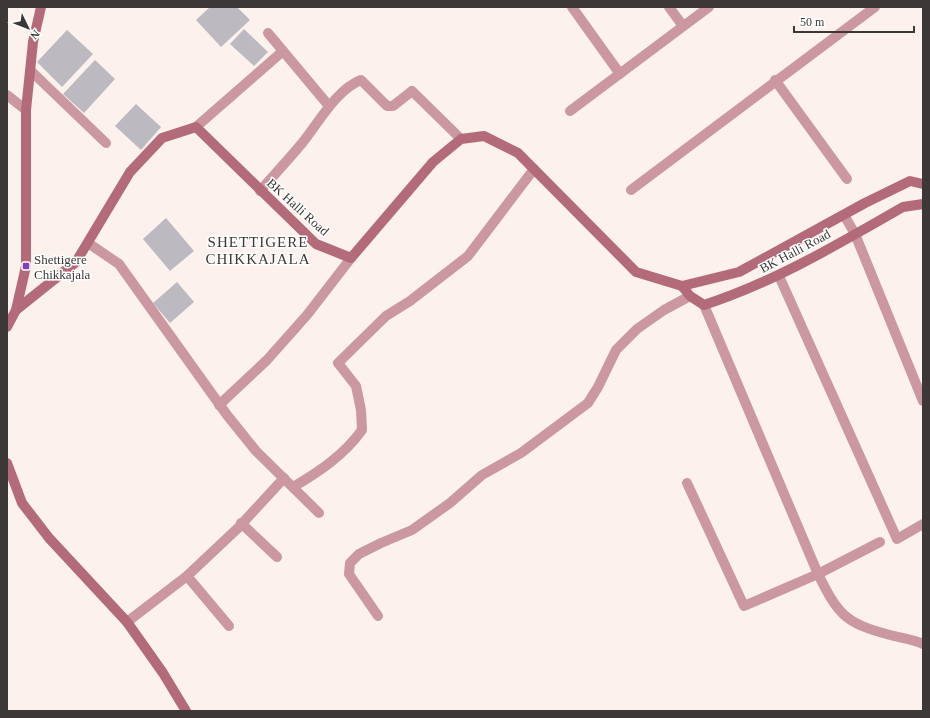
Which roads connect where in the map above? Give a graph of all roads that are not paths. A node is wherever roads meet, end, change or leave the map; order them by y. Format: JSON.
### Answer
{"nodes":[{"id":1,"x":41,"y":7,"type":"edge"},
{"id":2,"x":572,"y":7,"type":"edge"},
{"id":3,"x":669,"y":7,"type":"edge"},
{"id":4,"x":710,"y":7,"type":"edge"},
{"id":5,"x":875,"y":7,"type":"edge"},
{"id":6,"x":683,"y":26,"type":"junction"},
{"id":7,"x":268,"y":33,"type":"dead end"},
{"id":8,"x":283,"y":51,"type":"junction"},
{"id":9,"x":31,"y":71,"type":"junction"},
{"id":10,"x":620,"y":74,"type":"junction"},
{"id":11,"x":775,"y":80,"type":"junction"},
{"id":12,"x":7,"y":95,"type":"edge"},
{"id":13,"x":329,"y":106,"type":"junction"},
{"id":14,"x":26,"y":110,"type":"junction"},
{"id":15,"x":570,"y":111,"type":"dead end"},
{"id":16,"x":196,"y":127,"type":"junction"},
{"id":17,"x":461,"y":139,"type":"junction"},
{"id":18,"x":106,"y":143,"type":"dead end"},
{"id":19,"x":534,"y":169,"type":"junction"},
{"id":20,"x":847,"y":179,"type":"dead end"},
{"id":21,"x":923,"y":184,"type":"edge"},
{"id":22,"x":631,"y":190,"type":"dead end"},
{"id":23,"x":260,"y":191,"type":"junction"},
{"id":24,"x":923,"y":204,"type":"edge"},
{"id":25,"x":844,"y":215,"type":"junction"},
{"id":26,"x":855,"y":234,"type":"junction"},
{"id":27,"x":88,"y":243,"type":"junction"},
{"id":28,"x":351,"y":258,"type":"junction"},
{"id":29,"x":779,"y":276,"type":"junction"},
{"id":30,"x":682,"y":286,"type":"junction"},
{"id":31,"x":690,"y":296,"type":"junction"},
{"id":32,"x":704,"y":305,"type":"junction"},
{"id":33,"x":16,"y":310,"type":"junction"},
{"id":34,"x":7,"y":327,"type":"edge"},
{"id":35,"x":923,"y":402,"type":"edge"},
{"id":36,"x":219,"y":405,"type":"junction"},
{"id":37,"x":7,"y":463,"type":"edge"},
{"id":38,"x":284,"y":478,"type":"junction"},
{"id":39,"x":687,"y":483,"type":"dead end"},
{"id":40,"x":294,"y":487,"type":"junction"},
{"id":41,"x":319,"y":513,"type":"dead end"},
{"id":42,"x":241,"y":523,"type":"junction"},
{"id":43,"x":922,"y":527,"type":"edge"},
{"id":44,"x":880,"y":542,"type":"dead end"},
{"id":45,"x":277,"y":557,"type":"dead end"},
{"id":46,"x":818,"y":574,"type":"junction"},
{"id":47,"x":187,"y":576,"type":"junction"},
{"id":48,"x":378,"y":616,"type":"dead end"},
{"id":49,"x":128,"y":622,"type":"junction"},
{"id":50,"x":229,"y":626,"type":"dead end"},
{"id":51,"x":923,"y":644,"type":"edge"},
{"id":52,"x":186,"y":711,"type":"edge"}],
"edges":[{"from":1,"to":9,"type":"main road"},
{"from":2,"to":10,"type":"street"},
{"from":3,"to":6,"type":"street"},
{"from":4,"to":6,"type":"street"},
{"from":5,"to":11,"type":"street"},
{"from":6,"to":10,"type":"street"},
{"from":7,"to":8,"type":"street"},
{"from":8,"to":13,"type":"street"},
{"from":8,"to":16,"type":"street"},
{"from":9,"to":14,"type":"main road"},
{"from":9,"to":18,"type":"street"},
{"from":10,"to":15,"type":"street"},
{"from":11,"to":20,"type":"street"},
{"from":11,"to":22,"type":"street"},
{"from":12,"to":14,"type":"street"},
{"from":13,"to":17,"type":"street"},
{"from":13,"to":23,"type":"street"},
{"from":14,"to":33,"type":"main road"},
{"from":16,"to":23,"type":"main road","name":"BK Halli Road"},
{"from":16,"to":27,"type":"main road"},
{"from":17,"to":19,"type":"main road"},
{"from":17,"to":28,"type":"main road"},
{"from":19,"to":30,"type":"main road"},
{"from":19,"to":40,"type":"street"},
{"from":21,"to":25,"type":"main road","name":"BK Halli Road"},
{"from":23,"to":28,"type":"main road","name":"BK Halli Road"},
{"from":24,"to":26,"type":"main road","name":"BK Halli Road"},
{"from":25,"to":26,"type":"street"},
{"from":25,"to":30,"type":"main road","name":"BK Halli Road"},
{"from":26,"to":29,"type":"main road","name":"BK Halli Road"},
{"from":26,"to":35,"type":"street"},
{"from":27,"to":33,"type":"main road"},
{"from":27,"to":36,"type":"street"},
{"from":28,"to":36,"type":"street"},
{"from":29,"to":32,"type":"main road","name":"BK Halli Road"},
{"from":29,"to":43,"type":"street"},
{"from":30,"to":31,"type":"main road"},
{"from":31,"to":32,"type":"main road"},
{"from":31,"to":48,"type":"street"},
{"from":32,"to":46,"type":"street"},
{"from":33,"to":34,"type":"main road"},
{"from":36,"to":38,"type":"street"},
{"from":37,"to":49,"type":"main road"},
{"from":38,"to":40,"type":"street"},
{"from":38,"to":42,"type":"street"},
{"from":39,"to":46,"type":"street"},
{"from":40,"to":41,"type":"street"},
{"from":42,"to":45,"type":"street"},
{"from":42,"to":47,"type":"street"},
{"from":44,"to":46,"type":"street"},
{"from":46,"to":51,"type":"street"},
{"from":47,"to":49,"type":"street"},
{"from":47,"to":50,"type":"street"},
{"from":49,"to":52,"type":"main road"}]}
